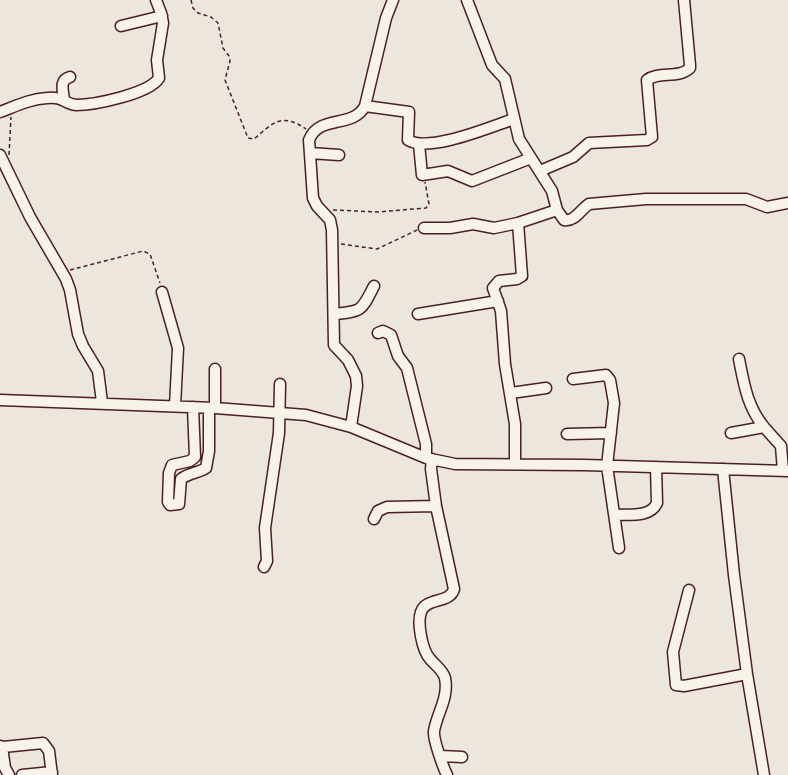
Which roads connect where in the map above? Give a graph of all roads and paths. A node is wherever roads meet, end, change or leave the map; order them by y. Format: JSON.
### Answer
{"nodes":[{"id":1,"x":156,"y":0,"type":"edge"},
{"id":2,"x":191,"y":0,"type":"edge"},
{"id":3,"x":393,"y":0,"type":"edge"},
{"id":4,"x":467,"y":0,"type":"edge"},
{"id":5,"x":684,"y":0,"type":"edge"},
{"id":6,"x":162,"y":16,"type":"junction"},
{"id":7,"x":121,"y":26,"type":"dead end"},
{"id":8,"x":70,"y":77,"type":"dead end"},
{"id":9,"x":64,"y":100,"type":"junction"},
{"id":10,"x":365,"y":106,"type":"junction"},
{"id":11,"x":13,"y":107,"type":"junction"},
{"id":12,"x":0,"y":112,"type":"edge"},
{"id":13,"x":514,"y":119,"type":"junction"},
{"id":14,"x":312,"y":134,"type":"junction"},
{"id":15,"x":419,"y":144,"type":"junction"},
{"id":16,"x":310,"y":153,"type":"junction"},
{"id":17,"x":0,"y":155,"type":"edge"},
{"id":18,"x":339,"y":155,"type":"dead end"},
{"id":19,"x":532,"y":158,"type":"junction"},
{"id":20,"x":5,"y":164,"type":"junction"},
{"id":21,"x":540,"y":171,"type":"junction"},
{"id":22,"x":422,"y":175,"type":"junction"},
{"id":23,"x":788,"y":203,"type":"edge"},
{"id":24,"x":321,"y":210,"type":"junction"},
{"id":25,"x":557,"y":210,"type":"junction"},
{"id":26,"x":518,"y":223,"type":"junction"},
{"id":27,"x":424,"y":228,"type":"joint"},
{"id":28,"x":332,"y":243,"type":"junction"},
{"id":29,"x":62,"y":272,"type":"junction"},
{"id":30,"x":374,"y":286,"type":"dead end"},
{"id":31,"x":162,"y":292,"type":"joint"},
{"id":32,"x":498,"y":301,"type":"junction"},
{"id":33,"x":335,"y":314,"type":"junction"},
{"id":34,"x":418,"y":314,"type":"dead end"},
{"id":35,"x":378,"y":333,"type":"dead end"},
{"id":36,"x":739,"y":359,"type":"dead end"},
{"id":37,"x":215,"y":370,"type":"dead end"},
{"id":38,"x":572,"y":379,"type":"dead end"},
{"id":39,"x":280,"y":384,"type":"dead end"},
{"id":40,"x":546,"y":388,"type":"dead end"},
{"id":41,"x":511,"y":393,"type":"junction"},
{"id":42,"x":0,"y":400,"type":"edge"},
{"id":43,"x":102,"y":402,"type":"junction"},
{"id":44,"x":175,"y":406,"type":"junction"},
{"id":45,"x":193,"y":407,"type":"junction"},
{"id":46,"x":212,"y":408,"type":"junction"},
{"id":47,"x":280,"y":413,"type":"junction"},
{"id":48,"x":351,"y":427,"type":"junction"},
{"id":49,"x":764,"y":427,"type":"junction"},
{"id":50,"x":611,"y":433,"type":"junction"},
{"id":51,"x":731,"y":433,"type":"dead end"},
{"id":52,"x":567,"y":434,"type":"dead end"},
{"id":53,"x":429,"y":458,"type":"junction"},
{"id":54,"x":515,"y":464,"type":"junction"},
{"id":55,"x":608,"y":466,"type":"junction"},
{"id":56,"x":656,"y":467,"type":"junction"},
{"id":57,"x":723,"y":469,"type":"junction"},
{"id":58,"x":786,"y":471,"type":"edge"},
{"id":59,"x":169,"y":482,"type":"junction"},
{"id":60,"x":181,"y":482,"type":"junction"},
{"id":61,"x":436,"y":506,"type":"junction"},
{"id":62,"x":615,"y":515,"type":"junction"},
{"id":63,"x":374,"y":519,"type":"dead end"},
{"id":64,"x":619,"y":548,"type":"dead end"},
{"id":65,"x":264,"y":567,"type":"dead end"},
{"id":66,"x":689,"y":590,"type":"dead end"},
{"id":67,"x":747,"y":674,"type":"junction"},
{"id":68,"x":1,"y":746,"type":"edge"},
{"id":69,"x":440,"y":756,"type":"junction"},
{"id":70,"x":462,"y":757,"type":"dead end"},
{"id":71,"x":52,"y":774,"type":"edge"},
{"id":72,"x":9,"y":775,"type":"edge"},
{"id":73,"x":22,"y":775,"type":"edge"},
{"id":74,"x":447,"y":775,"type":"edge"},
{"id":75,"x":764,"y":775,"type":"edge"}],
"edges":[{"from":1,"to":6,"type":"street"},
{"from":2,"to":14,"type":"path"},
{"from":3,"to":10,"type":"street"},
{"from":4,"to":13,"type":"street"},
{"from":5,"to":21,"type":"street"},
{"from":6,"to":7,"type":"street"},
{"from":6,"to":9,"type":"street"},
{"from":8,"to":9,"type":"street"},
{"from":9,"to":11,"type":"street"},
{"from":10,"to":14,"type":"street"},
{"from":10,"to":15,"type":"street"},
{"from":11,"to":12,"type":"street"},
{"from":11,"to":20,"type":"path"},
{"from":13,"to":15,"type":"street"},
{"from":13,"to":19,"type":"street"},
{"from":14,"to":16,"type":"street"},
{"from":15,"to":22,"type":"street"},
{"from":16,"to":18,"type":"street"},
{"from":16,"to":24,"type":"street"},
{"from":17,"to":20,"type":"street"},
{"from":19,"to":21,"type":"street"},
{"from":19,"to":22,"type":"street"},
{"from":20,"to":29,"type":"street"},
{"from":21,"to":25,"type":"street"},
{"from":22,"to":24,"type":"path"},
{"from":23,"to":25,"type":"street"},
{"from":24,"to":28,"type":"street"},
{"from":25,"to":26,"type":"street"},
{"from":26,"to":27,"type":"street"},
{"from":26,"to":32,"type":"street"},
{"from":27,"to":28,"type":"path"},
{"from":28,"to":33,"type":"street"},
{"from":29,"to":31,"type":"path"},
{"from":29,"to":43,"type":"street"},
{"from":30,"to":33,"type":"street"},
{"from":31,"to":44,"type":"street"},
{"from":32,"to":34,"type":"street"},
{"from":32,"to":41,"type":"street"},
{"from":33,"to":48,"type":"street"},
{"from":35,"to":53,"type":"street"},
{"from":36,"to":49,"type":"street"},
{"from":37,"to":46,"type":"street"},
{"from":38,"to":50,"type":"street"},
{"from":39,"to":47,"type":"street"},
{"from":40,"to":41,"type":"street"},
{"from":41,"to":54,"type":"street"},
{"from":42,"to":43,"type":"street"},
{"from":43,"to":44,"type":"street"},
{"from":44,"to":45,"type":"street"},
{"from":45,"to":46,"type":"street"},
{"from":45,"to":59,"type":"street"},
{"from":46,"to":47,"type":"street"},
{"from":46,"to":60,"type":"street"},
{"from":47,"to":48,"type":"street"},
{"from":47,"to":65,"type":"street"},
{"from":48,"to":53,"type":"street"},
{"from":49,"to":51,"type":"street"},
{"from":49,"to":58,"type":"street"},
{"from":50,"to":52,"type":"street"},
{"from":50,"to":55,"type":"street"},
{"from":53,"to":54,"type":"street"},
{"from":53,"to":61,"type":"street"},
{"from":54,"to":55,"type":"street"},
{"from":55,"to":56,"type":"street"},
{"from":55,"to":62,"type":"street"},
{"from":56,"to":57,"type":"street"},
{"from":56,"to":62,"type":"street"},
{"from":57,"to":58,"type":"street"},
{"from":57,"to":67,"type":"street"},
{"from":59,"to":60,"type":"street"},
{"from":59,"to":60,"type":"street"},
{"from":61,"to":63,"type":"street"},
{"from":61,"to":69,"type":"street"},
{"from":62,"to":64,"type":"street"},
{"from":66,"to":67,"type":"street"},
{"from":67,"to":75,"type":"street"},
{"from":68,"to":71,"type":"street"},
{"from":68,"to":72,"type":"street"},
{"from":69,"to":70,"type":"street"},
{"from":69,"to":74,"type":"street"},
{"from":71,"to":73,"type":"street"}]}
